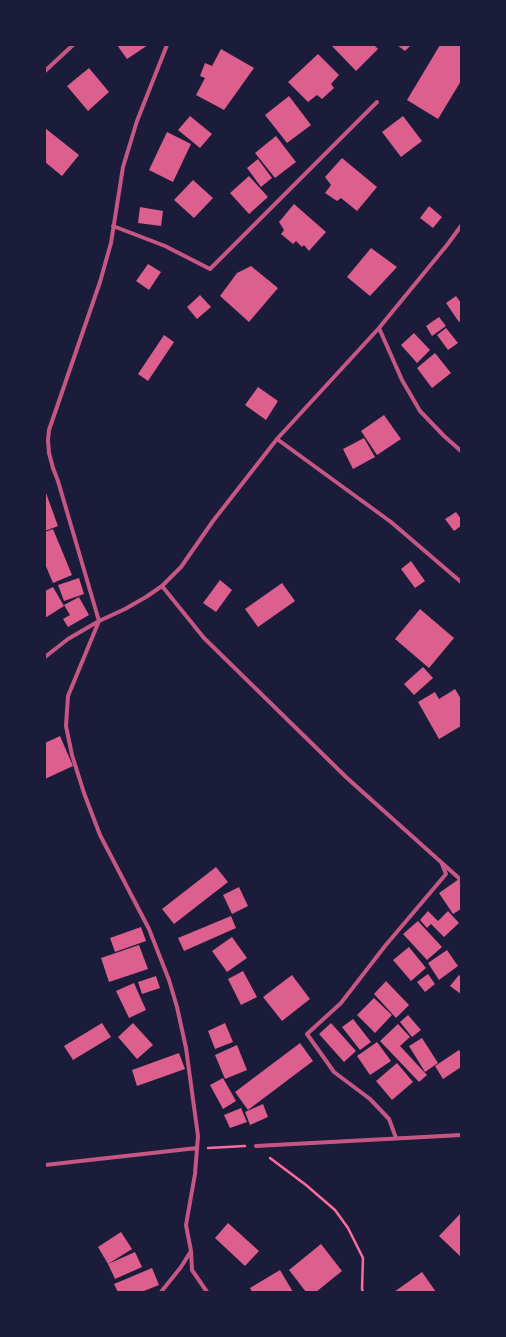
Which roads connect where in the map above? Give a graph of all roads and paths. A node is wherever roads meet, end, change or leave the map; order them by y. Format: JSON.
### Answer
{"nodes":[{"id":1,"x":73,"y":45,"type":"edge"},
{"id":2,"x":167,"y":45,"type":"edge"},
{"id":3,"x":45,"y":71,"type":"edge"},
{"id":4,"x":377,"y":102,"type":"dead end"},
{"id":5,"x":113,"y":226,"type":"junction"},
{"id":6,"x":461,"y":226,"type":"edge"},
{"id":7,"x":378,"y":328,"type":"junction"},
{"id":8,"x":277,"y":439,"type":"junction"},
{"id":9,"x":461,"y":451,"type":"edge"},
{"id":10,"x":461,"y":582,"type":"edge"},
{"id":11,"x":162,"y":586,"type":"junction"},
{"id":12,"x":99,"y":621,"type":"junction"},
{"id":13,"x":45,"y":657,"type":"edge"},
{"id":14,"x":441,"y":862,"type":"junction"},
{"id":15,"x":461,"y":880,"type":"edge"},
{"id":16,"x":461,"y":1135,"type":"edge"},
{"id":17,"x":396,"y":1138,"type":"junction"},
{"id":18,"x":256,"y":1146,"type":"junction"},
{"id":19,"x":197,"y":1148,"type":"junction"},
{"id":20,"x":45,"y":1165,"type":"edge"},
{"id":21,"x":191,"y":1251,"type":"junction"},
{"id":22,"x":161,"y":1292,"type":"edge"},
{"id":23,"x":207,"y":1292,"type":"edge"},
{"id":24,"x":363,"y":1292,"type":"edge"}],
"edges":[{"from":1,"to":3,"type":"street"},
{"from":2,"to":5,"type":"street"},
{"from":4,"to":5,"type":"street"},
{"from":5,"to":12,"type":"street"},
{"from":6,"to":7,"type":"street"},
{"from":7,"to":8,"type":"street"},
{"from":7,"to":9,"type":"street"},
{"from":8,"to":10,"type":"street"},
{"from":8,"to":11,"type":"street"},
{"from":11,"to":12,"type":"street"},
{"from":11,"to":14,"type":"street"},
{"from":12,"to":13,"type":"street"},
{"from":12,"to":19,"type":"street"},
{"from":14,"to":15,"type":"street"},
{"from":14,"to":17,"type":"street"},
{"from":16,"to":17,"type":"street"},
{"from":17,"to":18,"type":"street"},
{"from":18,"to":19,"type":"path"},
{"from":18,"to":24,"type":"path"},
{"from":19,"to":20,"type":"street"},
{"from":19,"to":21,"type":"street"},
{"from":21,"to":22,"type":"street"},
{"from":21,"to":23,"type":"street"}]}
